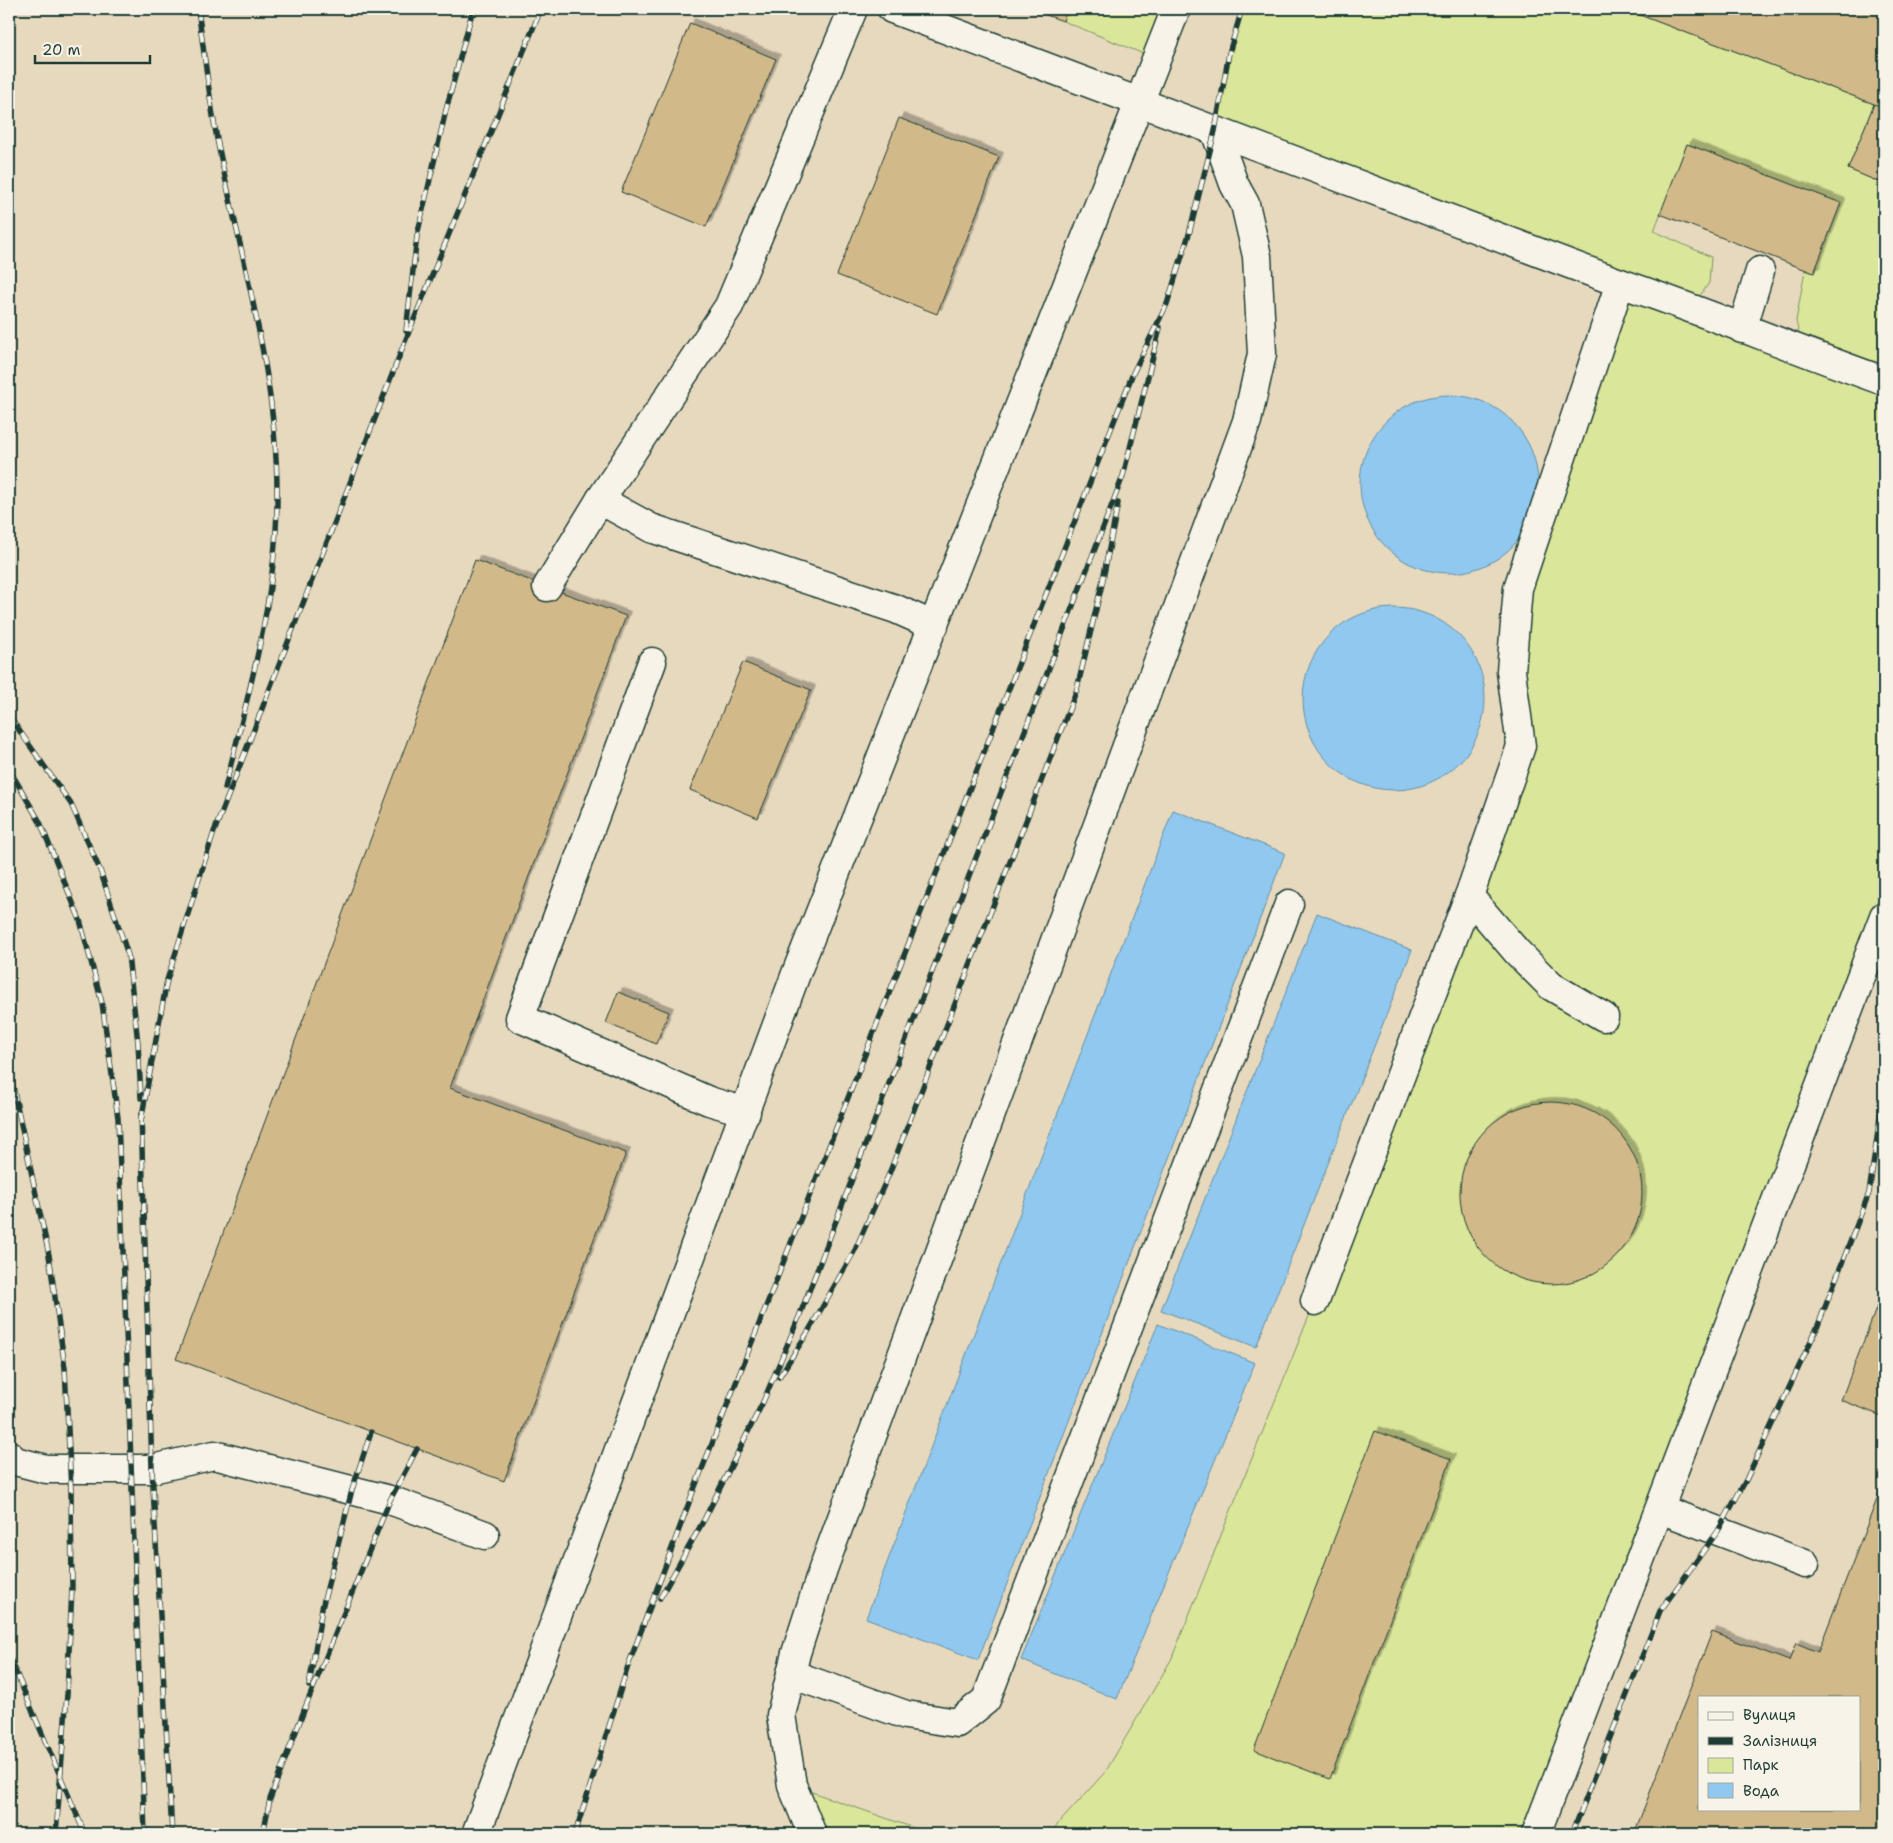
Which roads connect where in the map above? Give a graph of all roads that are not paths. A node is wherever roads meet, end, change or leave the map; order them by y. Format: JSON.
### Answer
{"nodes":[{"id":1,"x":853,"y":9,"type":"edge"},
{"id":2,"x":892,"y":9,"type":"edge"},
{"id":3,"x":1176,"y":9,"type":"edge"},
{"id":4,"x":1140,"y":102,"type":"junction"},
{"id":5,"x":1215,"y":131,"type":"junction"},
{"id":6,"x":1760,"y":270,"type":"dead end"},
{"id":7,"x":1620,"y":283,"type":"junction"},
{"id":8,"x":1742,"y":329,"type":"junction"},
{"id":9,"x":1884,"y":381,"type":"edge"},
{"id":10,"x":600,"y":500,"type":"junction"},
{"id":11,"x":547,"y":587,"type":"dead end"},
{"id":12,"x":934,"y":626,"type":"junction"},
{"id":13,"x":652,"y":662,"type":"dead end"},
{"id":14,"x":1468,"y":896,"type":"junction"},
{"id":15,"x":1289,"y":904,"type":"dead end"},
{"id":16,"x":1883,"y":922,"type":"edge"},
{"id":17,"x":1604,"y":1017,"type":"dead end"},
{"id":18,"x":746,"y":1112,"type":"junction"},
{"id":19,"x":1315,"y":1301,"type":"dead end"},
{"id":20,"x":9,"y":1455,"type":"edge"},
{"id":21,"x":1660,"y":1509,"type":"junction"},
{"id":22,"x":485,"y":1535,"type":"dead end"},
{"id":23,"x":1805,"y":1564,"type":"dead end"},
{"id":24,"x":791,"y":1674,"type":"junction"},
{"id":25,"x":476,"y":1834,"type":"edge"},
{"id":26,"x":812,"y":1834,"type":"edge"},
{"id":27,"x":1536,"y":1834,"type":"edge"}],
"edges":[{"from":1,"to":10,"type":"lane"},
{"from":2,"to":4,"type":"lane"},
{"from":3,"to":4,"type":"lane"},
{"from":4,"to":5,"type":"lane"},
{"from":4,"to":12,"type":"lane"},
{"from":5,"to":7,"type":"lane"},
{"from":5,"to":24,"type":"lane"},
{"from":6,"to":8,"type":"lane"},
{"from":7,"to":8,"type":"lane"},
{"from":7,"to":14,"type":"lane"},
{"from":8,"to":9,"type":"lane"},
{"from":10,"to":11,"type":"lane"},
{"from":10,"to":12,"type":"lane"},
{"from":12,"to":18,"type":"lane"},
{"from":13,"to":18,"type":"lane"},
{"from":14,"to":17,"type":"lane"},
{"from":14,"to":19,"type":"lane"},
{"from":15,"to":24,"type":"lane"},
{"from":16,"to":21,"type":"lane"},
{"from":18,"to":25,"type":"lane"},
{"from":20,"to":22,"type":"lane"},
{"from":21,"to":23,"type":"lane"},
{"from":21,"to":27,"type":"lane"},
{"from":24,"to":26,"type":"lane"}]}
